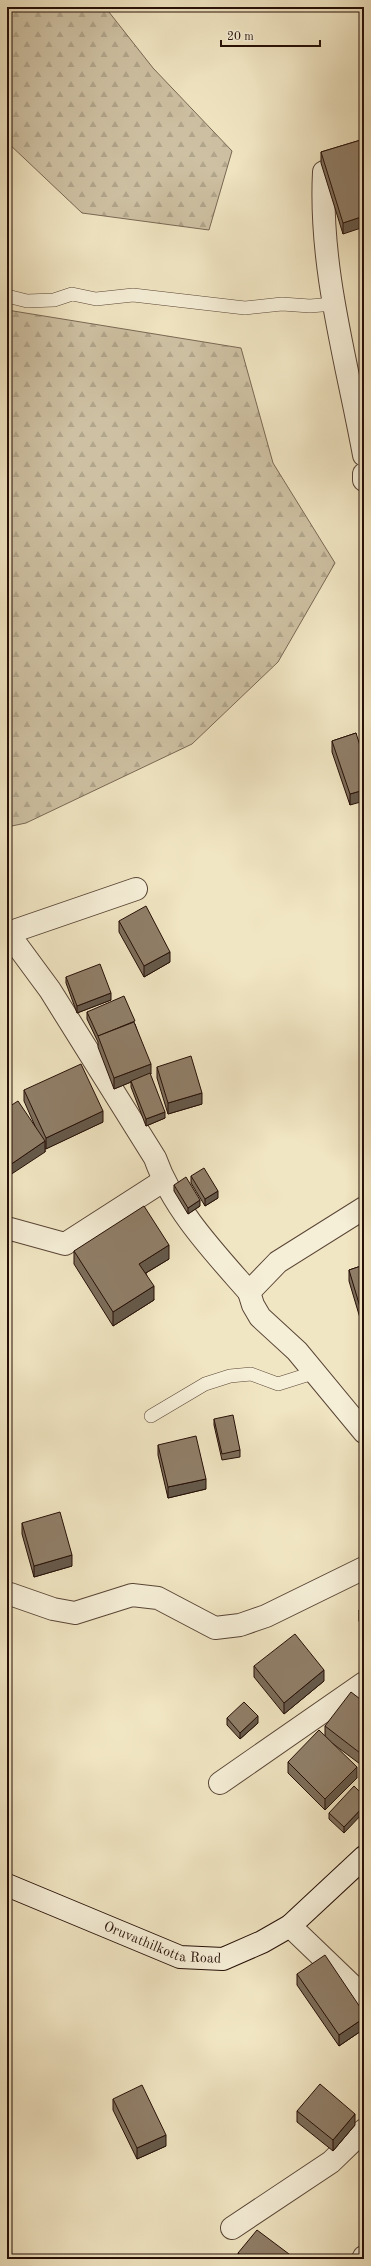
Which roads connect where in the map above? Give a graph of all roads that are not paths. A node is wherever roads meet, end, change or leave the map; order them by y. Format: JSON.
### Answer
{"nodes":[{"id":1,"x":324,"y":172,"type":"edge"},
{"id":2,"x":7,"y":296,"type":"edge"},
{"id":3,"x":333,"y":304,"type":"junction"},
{"id":4,"x":364,"y":455,"type":"edge"},
{"id":5,"x":364,"y":474,"type":"edge"},
{"id":6,"x":364,"y":480,"type":"edge"},
{"id":7,"x":136,"y":889,"type":"dead end"},
{"id":8,"x":163,"y":1181,"type":"junction"},
{"id":9,"x":364,"y":1208,"type":"edge"},
{"id":10,"x":7,"y":1228,"type":"edge"},
{"id":11,"x":249,"y":1292,"type":"junction"},
{"id":12,"x":316,"y":1372,"type":"junction"},
{"id":13,"x":152,"y":1416,"type":"dead end"},
{"id":14,"x":364,"y":1432,"type":"edge"},
{"id":15,"x":364,"y":1568,"type":"edge"},
{"id":16,"x":7,"y":1595,"type":"edge"},
{"id":17,"x":364,"y":1683,"type":"edge"},
{"id":18,"x":220,"y":1783,"type":"dead end"},
{"id":19,"x":364,"y":1857,"type":"edge"},
{"id":20,"x":8,"y":1888,"type":"edge"},
{"id":21,"x":290,"y":1926,"type":"junction"},
{"id":22,"x":364,"y":1997,"type":"edge"},
{"id":23,"x":364,"y":2130,"type":"edge"},
{"id":24,"x":232,"y":2228,"type":"dead end"}],
"edges":[{"from":1,"to":3,"type":"street"},
{"from":2,"to":3,"type":"lane"},
{"from":3,"to":4,"type":"street"},
{"from":5,"to":6,"type":"street"},
{"from":7,"to":8,"type":"street"},
{"from":8,"to":10,"type":"street"},
{"from":8,"to":11,"type":"street"},
{"from":9,"to":11,"type":"street"},
{"from":11,"to":12,"type":"street"},
{"from":12,"to":13,"type":"lane"},
{"from":12,"to":14,"type":"street"},
{"from":15,"to":16,"type":"street"},
{"from":17,"to":18,"type":"street"},
{"from":19,"to":21,"type":"street","name":"Oruvathilkotta Road"},
{"from":20,"to":21,"type":"street","name":"Oruvathilkotta Road"},
{"from":21,"to":22,"type":"street"},
{"from":23,"to":24,"type":"street"}]}
